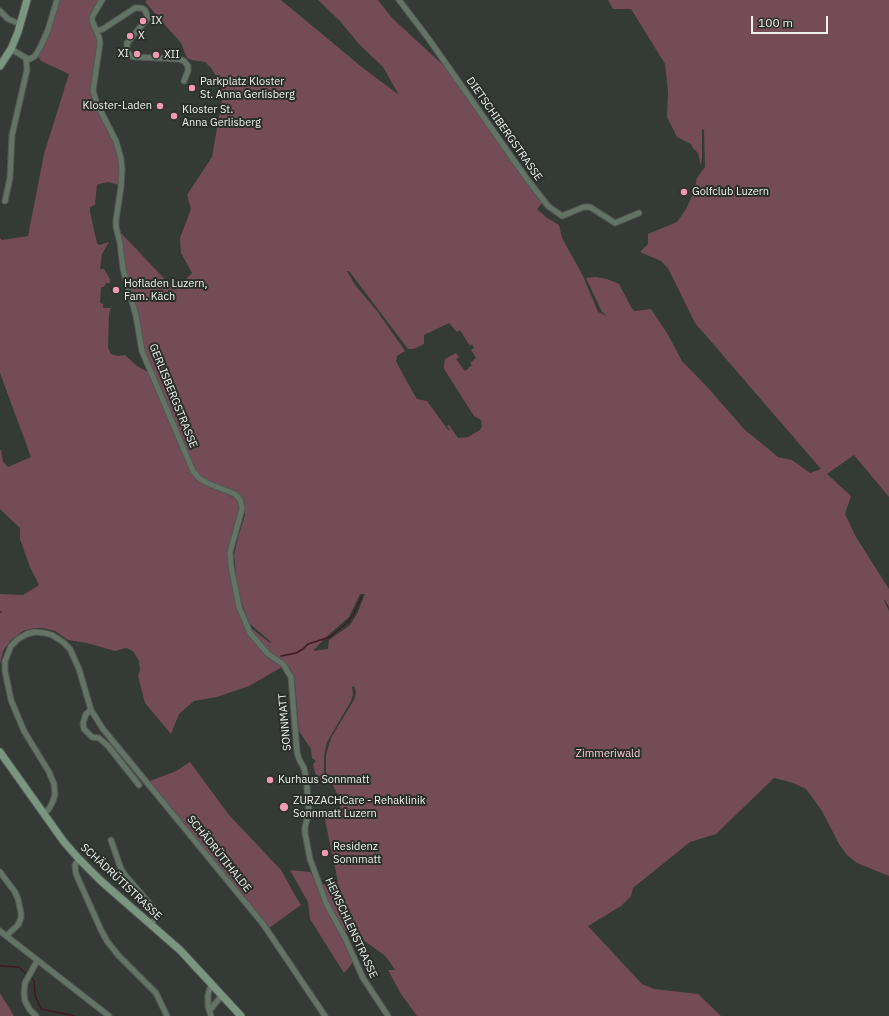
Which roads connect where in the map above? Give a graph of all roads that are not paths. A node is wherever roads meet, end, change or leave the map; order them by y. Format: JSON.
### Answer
{"nodes":[{"id":1,"x":27,"y":0,"type":"edge"},
{"id":2,"x":57,"y":0,"type":"edge"},
{"id":3,"x":102,"y":0,"type":"edge"},
{"id":4,"x":399,"y":0,"type":"edge"},
{"id":5,"x":0,"y":11,"type":"edge"},
{"id":6,"x":20,"y":24,"type":"junction"},
{"id":7,"x":97,"y":31,"type":"junction"},
{"id":8,"x":11,"y":49,"type":"junction"},
{"id":9,"x":3,"y":56,"type":"edge"},
{"id":10,"x":26,"y":58,"type":"junction"},
{"id":11,"x":0,"y":66,"type":"edge"},
{"id":12,"x":184,"y":81,"type":"dead end"},
{"id":13,"x":5,"y":201,"type":"dead end"},
{"id":14,"x":640,"y":212,"type":"dead end"},
{"id":15,"x":287,"y":669,"type":"joint"},
{"id":16,"x":91,"y":710,"type":"junction"},
{"id":17,"x":0,"y":752,"type":"edge"},
{"id":18,"x":139,"y":785,"type":"dead end"},
{"id":19,"x":44,"y":813,"type":"junction"},
{"id":20,"x":111,"y":840,"type":"dead end"},
{"id":21,"x":307,"y":844,"type":"joint"},
{"id":22,"x":79,"y":859,"type":"junction"},
{"id":23,"x":0,"y":872,"type":"edge"},
{"id":24,"x":151,"y":924,"type":"junction"},
{"id":25,"x":0,"y":931,"type":"edge"},
{"id":26,"x":6,"y":936,"type":"junction"},
{"id":27,"x":37,"y":961,"type":"junction"},
{"id":28,"x":212,"y":985,"type":"junction"},
{"id":29,"x":222,"y":995,"type":"junction"},
{"id":30,"x":210,"y":1010,"type":"junction"},
{"id":31,"x":36,"y":1016,"type":"edge"},
{"id":32,"x":109,"y":1016,"type":"edge"},
{"id":33,"x":167,"y":1016,"type":"edge"},
{"id":34,"x":211,"y":1016,"type":"edge"},
{"id":35,"x":241,"y":1016,"type":"edge"},
{"id":36,"x":325,"y":1016,"type":"edge"},
{"id":37,"x":388,"y":1016,"type":"edge"}],
"edges":[{"from":1,"to":6,"type":"main road"},
{"from":2,"to":10,"type":"street"},
{"from":3,"to":7,"type":"street","name":"GERLISBERGSTRASSE"},
{"from":4,"to":14,"type":"street","name":"DIETSCHIBERGSTRASSE"},
{"from":5,"to":6,"type":"street"},
{"from":6,"to":8,"type":"main road"},
{"from":7,"to":12,"type":"street"},
{"from":7,"to":15,"type":"street","name":"GERLISBERGSTRASSE"},
{"from":8,"to":9,"type":"main road"},
{"from":8,"to":10,"type":"street"},
{"from":9,"to":11,"type":"main road"},
{"from":10,"to":13,"type":"street"},
{"from":15,"to":21,"type":"street","name":"SONNMATT"},
{"from":16,"to":18,"type":"street"},
{"from":16,"to":19,"type":"street","name":"SCHÄDRÜTIHALDE"},
{"from":16,"to":36,"type":"street","name":"SCHÄDRÜTIHALDE"},
{"from":17,"to":19,"type":"main road","name":"SCHÄDRÜTISTRASSE"},
{"from":19,"to":22,"type":"main road","name":"SCHÄDRÜTISTRASSE"},
{"from":20,"to":24,"type":"street"},
{"from":21,"to":37,"type":"street","name":"HEMSCHLENSTRASSE"},
{"from":22,"to":24,"type":"main road","name":"SCHÄDRÜTISTRASSE"},
{"from":22,"to":33,"type":"street"},
{"from":23,"to":26,"type":"street"},
{"from":24,"to":28,"type":"main road","name":"SCHÄDRÜTISTRASSE"},
{"from":25,"to":26,"type":"street"},
{"from":26,"to":27,"type":"street"},
{"from":27,"to":31,"type":"street"},
{"from":27,"to":32,"type":"street"},
{"from":28,"to":29,"type":"main road","name":"SCHÄDRÜTISTRASSE"},
{"from":28,"to":30,"type":"street"},
{"from":29,"to":30,"type":"street"},
{"from":29,"to":35,"type":"main road","name":"SCHÄDRÜTISTRASSE"},
{"from":30,"to":34,"type":"street"}]}
